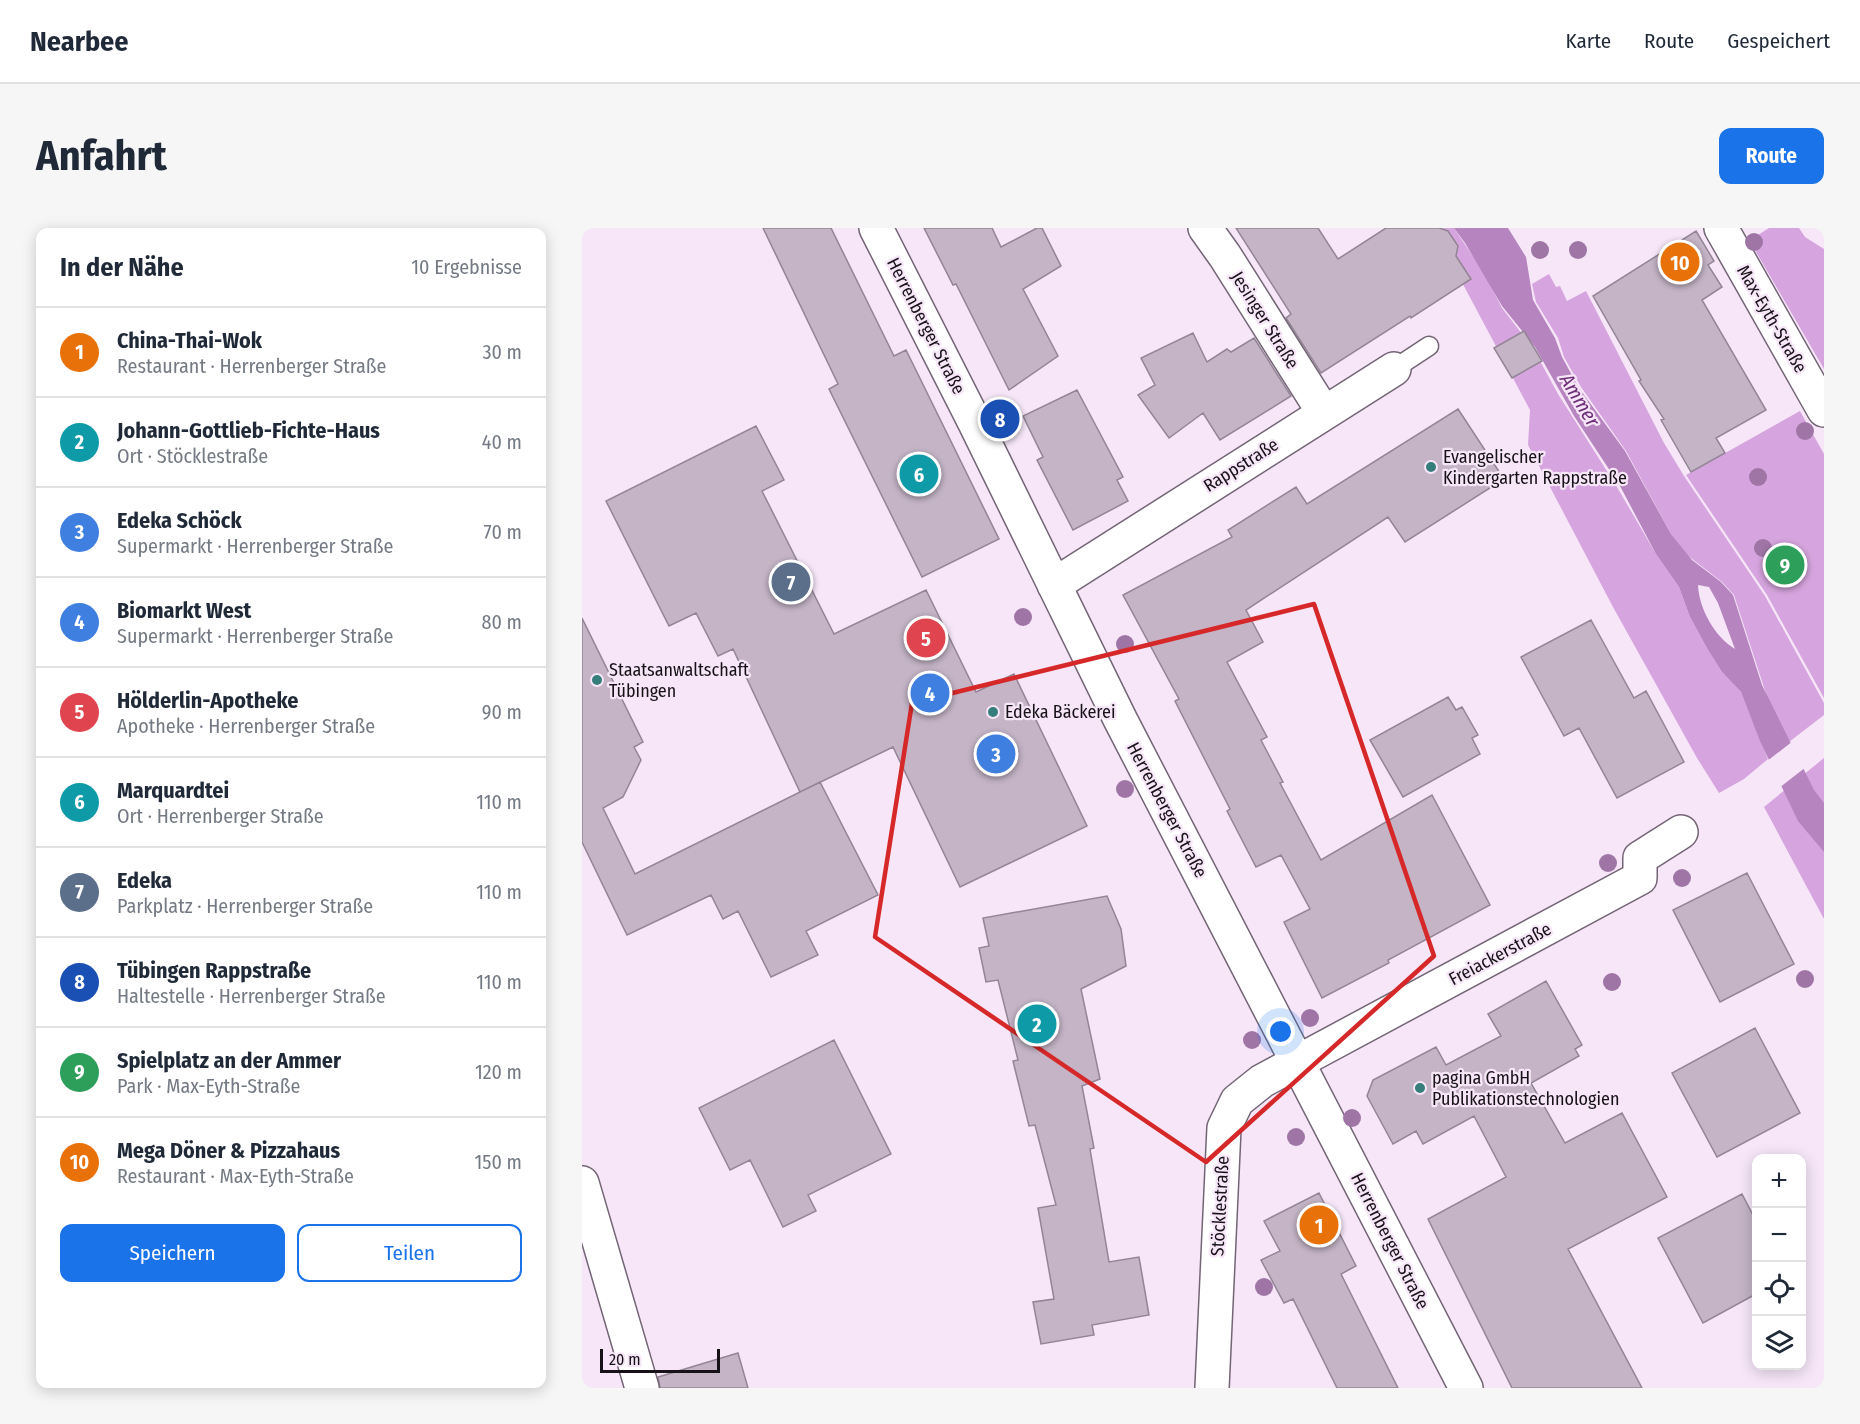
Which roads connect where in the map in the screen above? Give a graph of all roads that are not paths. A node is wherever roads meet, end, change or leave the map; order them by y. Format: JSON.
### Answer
{"nodes":[{"id":1,"x":876,"y":228,"type":"edge"},
{"id":2,"x":1205,"y":228,"type":"edge"},
{"id":3,"x":1721,"y":228,"type":"edge"},
{"id":4,"x":1429,"y":346,"type":"dead end"},
{"id":5,"x":1394,"y":369,"type":"joint"},
{"id":6,"x":1824,"y":410,"type":"edge"},
{"id":7,"x":1324,"y":413,"type":"junction"},
{"id":8,"x":1054,"y":585,"type":"junction"},
{"id":9,"x":1681,"y":832,"type":"dead end"},
{"id":10,"x":1299,"y":1062,"type":"junction"},
{"id":11,"x":582,"y":1183,"type":"edge"},
{"id":12,"x":642,"y":1388,"type":"edge"},
{"id":13,"x":1212,"y":1388,"type":"edge"},
{"id":14,"x":1466,"y":1388,"type":"edge"}],
"edges":[{"from":1,"to":8,"type":"street","name":"Herrenberger Straße"},
{"from":2,"to":7,"type":"street","name":"Jesinger Straße"},
{"from":3,"to":6,"type":"street","name":"Max-Eyth-Straße"},
{"from":4,"to":5,"type":"lane","name":"Rappstraße"},
{"from":5,"to":7,"type":"street","name":"Rappstraße"},
{"from":7,"to":8,"type":"street","name":"Rappstraße"},
{"from":8,"to":10,"type":"street","name":"Herrenberger Straße"},
{"from":9,"to":10,"type":"street","name":"Freiackerstraße"},
{"from":10,"to":13,"type":"street","name":"Stöcklestraße"},
{"from":10,"to":14,"type":"street","name":"Herrenberger Straße"},
{"from":11,"to":12,"type":"street"}]}
